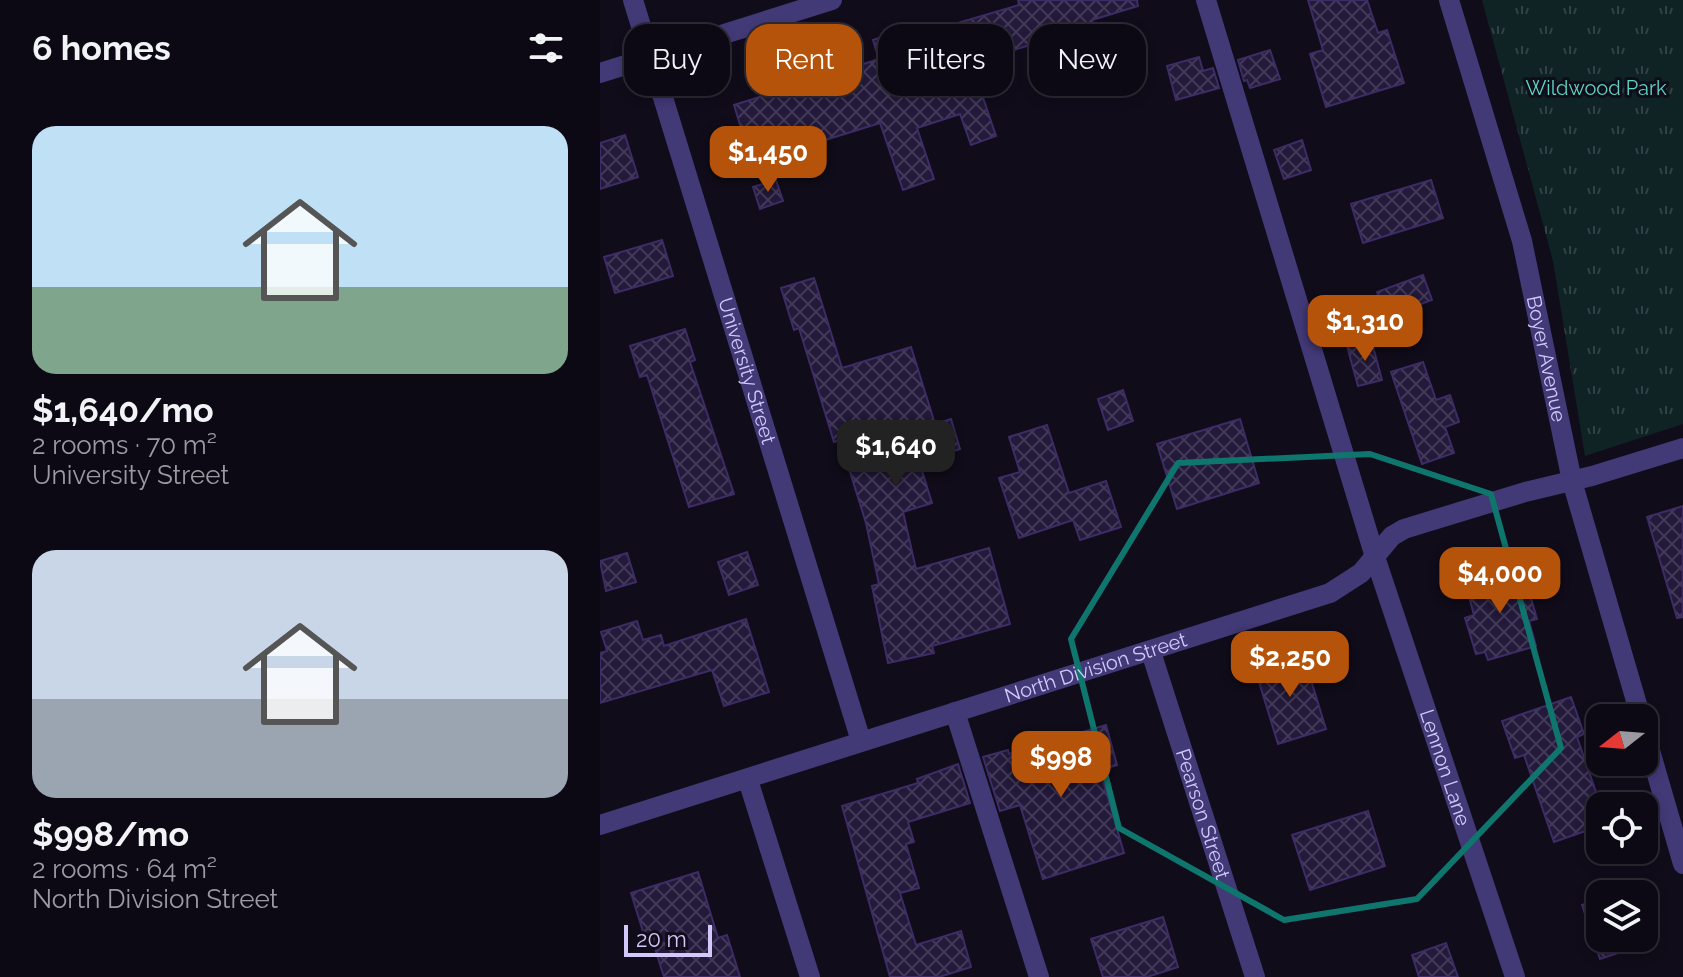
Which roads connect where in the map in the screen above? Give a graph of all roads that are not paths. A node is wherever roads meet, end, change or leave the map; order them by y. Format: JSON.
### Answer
{"nodes":[{"id":1,"x":633,"y":0,"type":"edge"},
{"id":2,"x":832,"y":0,"type":"edge"},
{"id":3,"x":1206,"y":0,"type":"edge"},
{"id":4,"x":1449,"y":0,"type":"edge"},
{"id":5,"x":641,"y":24,"type":"edge"},
{"id":6,"x":730,"y":32,"type":"edge"},
{"id":7,"x":624,"y":65,"type":"edge"},
{"id":8,"x":600,"y":73,"type":"edge"},
{"id":9,"x":663,"y":96,"type":"edge"},
{"id":10,"x":1683,"y":448,"type":"edge"},
{"id":11,"x":1572,"y":481,"type":"junction"},
{"id":12,"x":1375,"y":557,"type":"junction"},
{"id":13,"x":1151,"y":652,"type":"junction"},
{"id":14,"x":1637,"y":704,"type":"edge"},
{"id":15,"x":955,"y":712,"type":"junction"},
{"id":16,"x":861,"y":741,"type":"junction"},
{"id":17,"x":1657,"y":776,"type":"edge"},
{"id":18,"x":748,"y":780,"type":"junction"},
{"id":19,"x":600,"y":825,"type":"edge"},
{"id":20,"x":1683,"y":864,"type":"edge"},
{"id":21,"x":810,"y":977,"type":"edge"},
{"id":22,"x":1039,"y":977,"type":"edge"},
{"id":23,"x":1255,"y":977,"type":"edge"},
{"id":24,"x":1515,"y":977,"type":"edge"}],
"edges":[{"from":1,"to":5,"type":"street","name":"University Street"},
{"from":2,"to":6,"type":"street"},
{"from":3,"to":12,"type":"street","name":"Lennon Lane"},
{"from":4,"to":11,"type":"street","name":"Boyer Avenue"},
{"from":7,"to":8,"type":"street"},
{"from":9,"to":16,"type":"street","name":"University Street"},
{"from":10,"to":11,"type":"street","name":"North Division Street"},
{"from":11,"to":12,"type":"street","name":"North Division Street"},
{"from":11,"to":14,"type":"street","name":"Boyer Avenue"},
{"from":12,"to":13,"type":"street","name":"North Division Street"},
{"from":12,"to":24,"type":"street","name":"Lennon Lane"},
{"from":13,"to":15,"type":"street","name":"North Division Street"},
{"from":13,"to":23,"type":"street","name":"Pearson Street"},
{"from":15,"to":16,"type":"street","name":"North Division Street"},
{"from":15,"to":22,"type":"street"},
{"from":16,"to":18,"type":"street","name":"North Division Street"},
{"from":17,"to":20,"type":"street"},
{"from":18,"to":19,"type":"street","name":"North Division Street"},
{"from":18,"to":21,"type":"street"}]}
